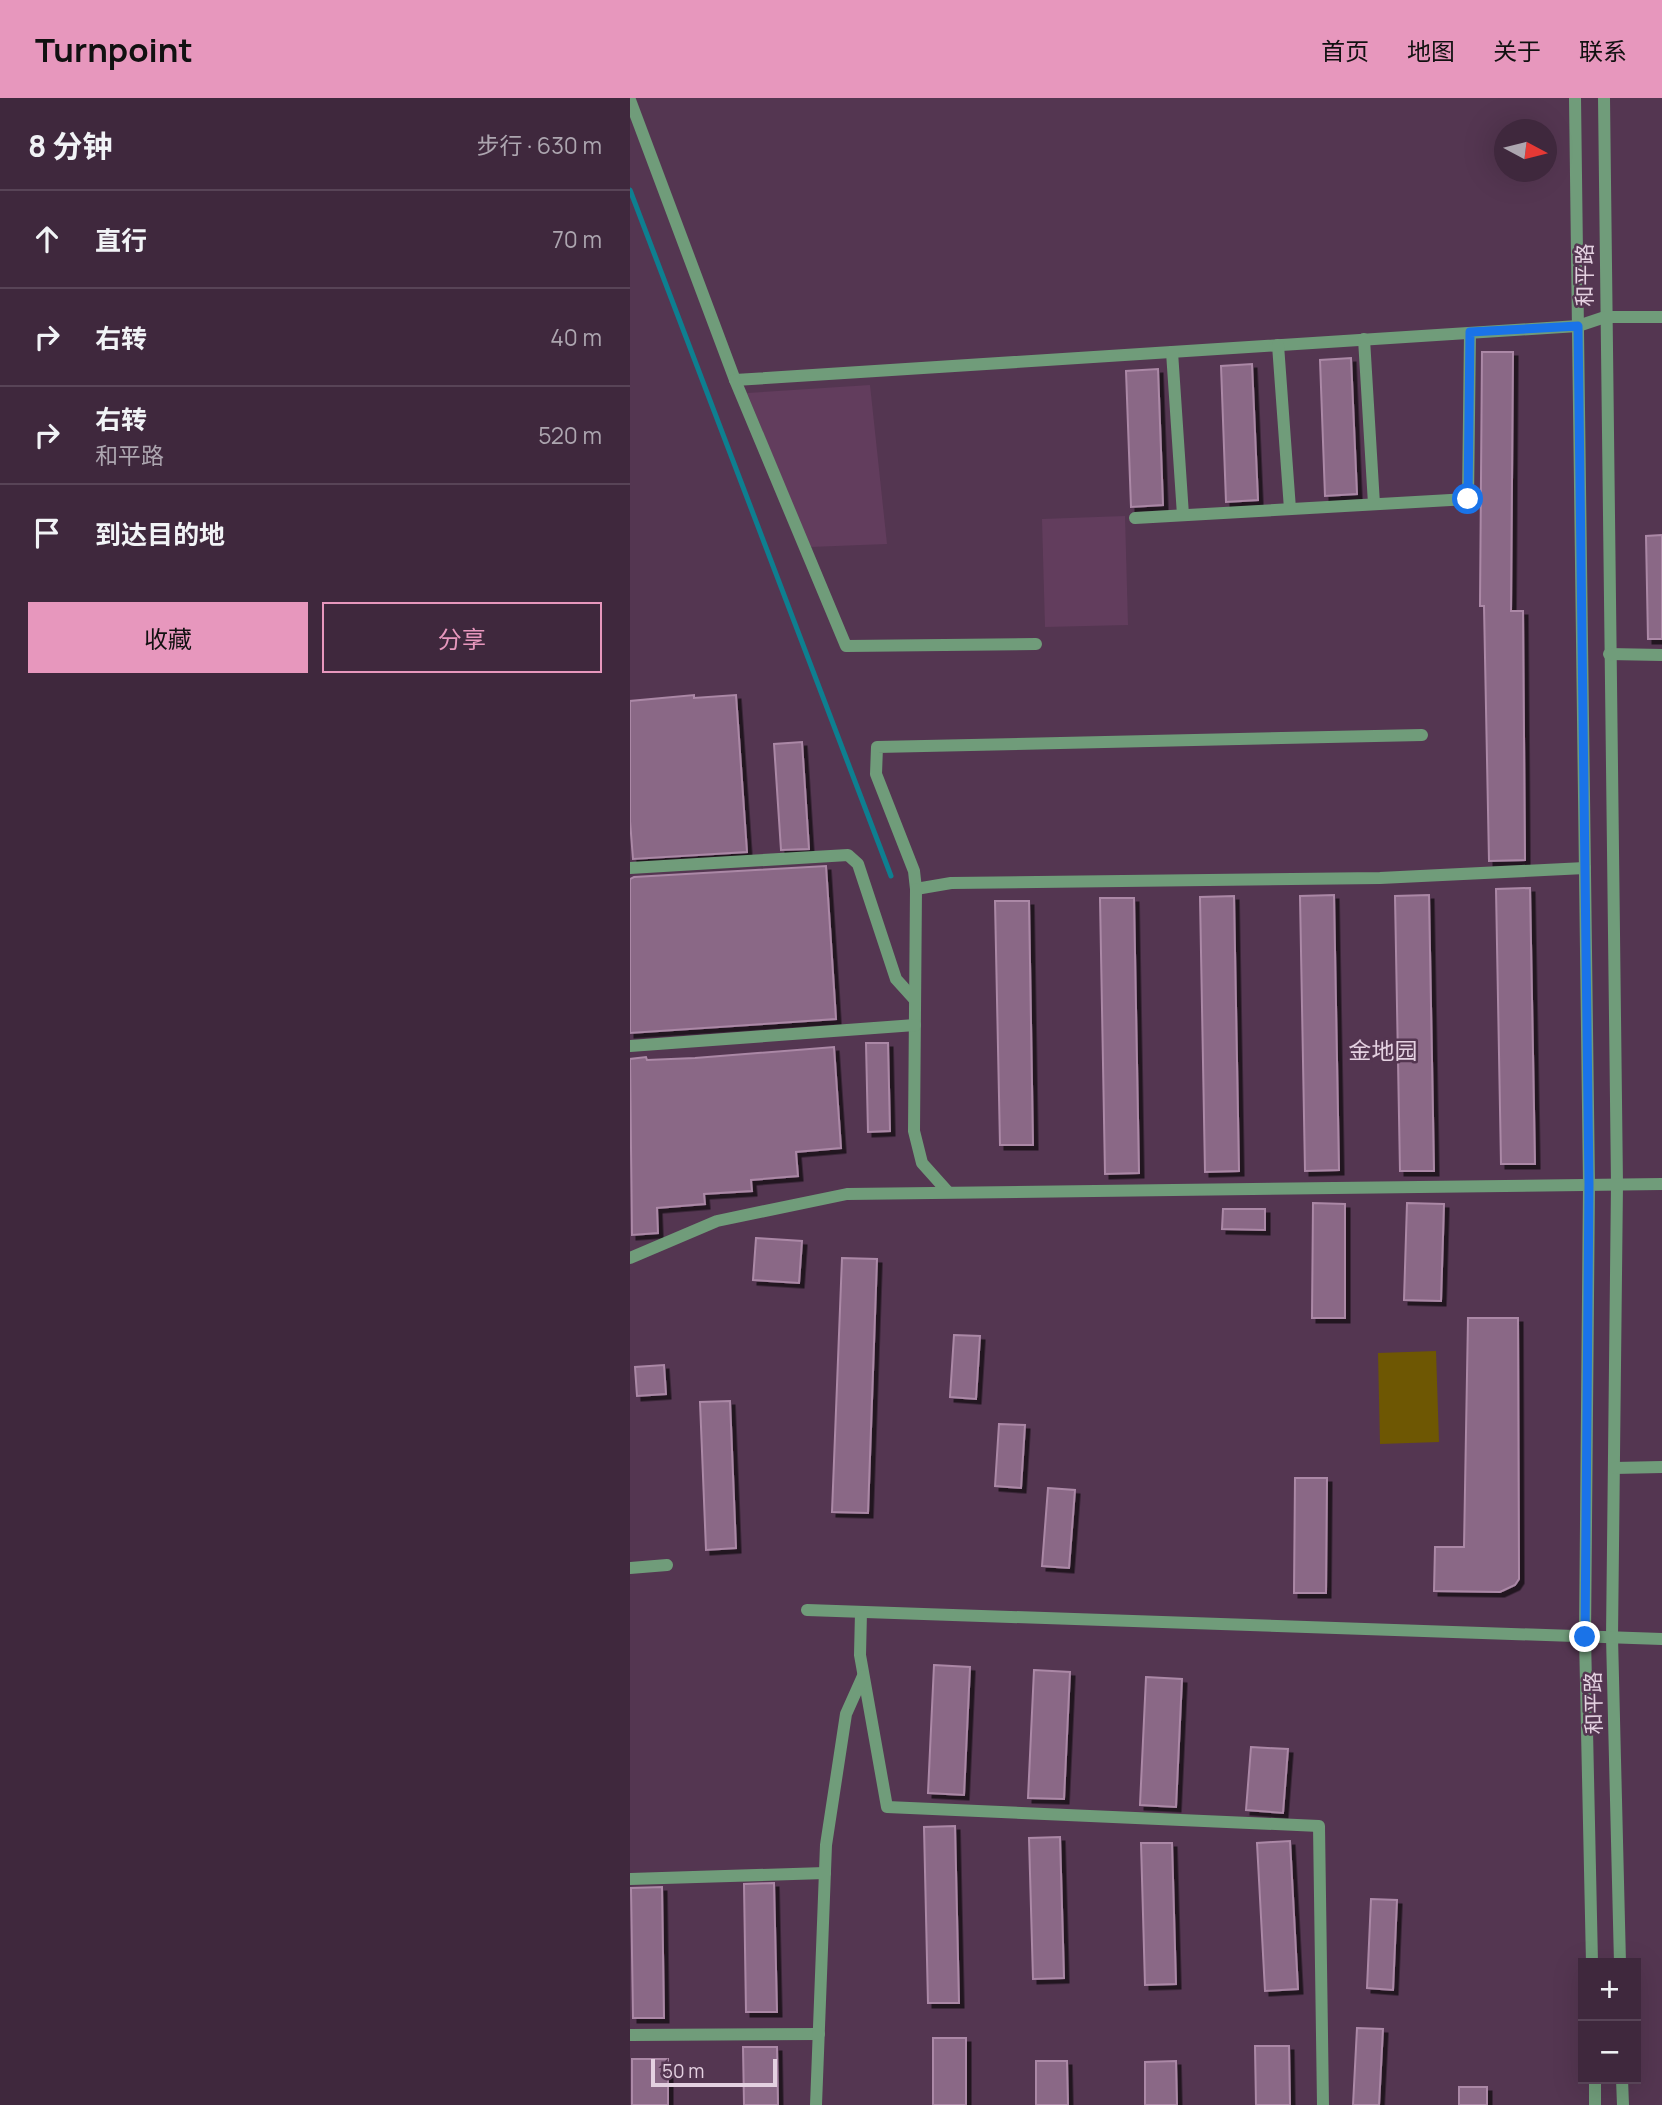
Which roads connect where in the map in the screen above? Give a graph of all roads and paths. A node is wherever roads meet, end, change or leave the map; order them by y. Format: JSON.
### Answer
{"nodes":[{"id":1,"x":1575,"y":98,"type":"edge"},
{"id":2,"x":1604,"y":98,"type":"edge"},
{"id":3,"x":630,"y":100,"type":"edge"},
{"id":4,"x":1605,"y":317,"type":"junction"},
{"id":5,"x":1662,"y":317,"type":"edge"},
{"id":6,"x":1578,"y":326,"type":"junction"},
{"id":7,"x":1470,"y":332,"type":"junction"},
{"id":8,"x":1364,"y":339,"type":"junction"},
{"id":9,"x":1278,"y":345,"type":"junction"},
{"id":10,"x":1172,"y":352,"type":"junction"},
{"id":11,"x":735,"y":380,"type":"junction"},
{"id":12,"x":1374,"y":504,"type":"junction"},
{"id":13,"x":1290,"y":509,"type":"junction"},
{"id":14,"x":1183,"y":515,"type":"junction"},
{"id":15,"x":1135,"y":518,"type":"dead end"},
{"id":16,"x":1036,"y":644,"type":"dead end"},
{"id":17,"x":1609,"y":654,"type":"junction"},
{"id":18,"x":1662,"y":655,"type":"edge"},
{"id":19,"x":1422,"y":735,"type":"dead end"},
{"id":20,"x":630,"y":868,"type":"edge"},
{"id":21,"x":1585,"y":868,"type":"junction"},
{"id":22,"x":916,"y":889,"type":"junction"},
{"id":23,"x":915,"y":1000,"type":"junction"},
{"id":24,"x":915,"y":1025,"type":"junction"},
{"id":25,"x":630,"y":1046,"type":"edge"},
{"id":26,"x":1589,"y":1184,"type":"junction"},
{"id":27,"x":1616,"y":1184,"type":"junction"},
{"id":28,"x":1662,"y":1184,"type":"edge"},
{"id":29,"x":948,"y":1192,"type":"junction"},
{"id":30,"x":630,"y":1258,"type":"edge"},
{"id":31,"x":1662,"y":1467,"type":"edge"},
{"id":32,"x":1614,"y":1468,"type":"junction"},
{"id":33,"x":667,"y":1565,"type":"dead end"},
{"id":34,"x":630,"y":1568,"type":"edge"},
{"id":35,"x":807,"y":1610,"type":"dead end"},
{"id":36,"x":861,"y":1612,"type":"junction"},
{"id":37,"x":1585,"y":1637,"type":"junction"},
{"id":38,"x":1612,"y":1637,"type":"junction"},
{"id":39,"x":1662,"y":1639,"type":"edge"},
{"id":40,"x":864,"y":1676,"type":"junction"},
{"id":41,"x":825,"y":1872,"type":"junction"},
{"id":42,"x":630,"y":1879,"type":"edge"},
{"id":43,"x":1592,"y":1958,"type":"edge"},
{"id":44,"x":1620,"y":1958,"type":"edge"},
{"id":45,"x":819,"y":2034,"type":"junction"},
{"id":46,"x":630,"y":2035,"type":"edge"},
{"id":47,"x":1595,"y":2084,"type":"edge"},
{"id":48,"x":1622,"y":2084,"type":"edge"},
{"id":49,"x":816,"y":2105,"type":"edge"},
{"id":50,"x":1323,"y":2105,"type":"edge"},
{"id":51,"x":1595,"y":2105,"type":"edge"},
{"id":52,"x":1623,"y":2105,"type":"edge"}],
"edges":[{"from":1,"to":6,"type":"street","name":"和平路"},
{"from":2,"to":4,"type":"street","name":"和平路"},
{"from":3,"to":11,"type":"street"},
{"from":4,"to":5,"type":"street"},
{"from":4,"to":6,"type":"street"},
{"from":4,"to":17,"type":"street","name":"和平路"},
{"from":6,"to":7,"type":"street"},
{"from":6,"to":21,"type":"street","name":"和平路"},
{"from":7,"to":8,"type":"street"},
{"from":7,"to":12,"type":"street"},
{"from":8,"to":9,"type":"street"},
{"from":8,"to":12,"type":"street"},
{"from":9,"to":10,"type":"street"},
{"from":9,"to":13,"type":"street"},
{"from":10,"to":11,"type":"street"},
{"from":10,"to":14,"type":"street"},
{"from":11,"to":16,"type":"street"},
{"from":12,"to":13,"type":"street"},
{"from":13,"to":14,"type":"street"},
{"from":14,"to":15,"type":"street"},
{"from":17,"to":18,"type":"street"},
{"from":17,"to":27,"type":"street","name":"和平路"},
{"from":19,"to":22,"type":"street"},
{"from":20,"to":23,"type":"street"},
{"from":21,"to":22,"type":"street"},
{"from":21,"to":26,"type":"street","name":"和平路"},
{"from":22,"to":23,"type":"street"},
{"from":23,"to":24,"type":"street"},
{"from":24,"to":25,"type":"street"},
{"from":24,"to":29,"type":"street"},
{"from":26,"to":27,"type":"street"},
{"from":26,"to":29,"type":"street"},
{"from":26,"to":37,"type":"street","name":"和平路"},
{"from":27,"to":28,"type":"street"},
{"from":27,"to":32,"type":"street","name":"和平路"},
{"from":29,"to":30,"type":"street"},
{"from":31,"to":32,"type":"street"},
{"from":32,"to":38,"type":"street","name":"和平路"},
{"from":33,"to":34,"type":"street"},
{"from":35,"to":36,"type":"street"},
{"from":36,"to":37,"type":"street"},
{"from":36,"to":40,"type":"street"},
{"from":37,"to":38,"type":"street"},
{"from":37,"to":43,"type":"street","name":"和平路"},
{"from":38,"to":39,"type":"street"},
{"from":38,"to":44,"type":"street","name":"和平路"},
{"from":40,"to":41,"type":"street"},
{"from":40,"to":50,"type":"street"},
{"from":41,"to":42,"type":"street"},
{"from":41,"to":45,"type":"street"},
{"from":45,"to":46,"type":"street"},
{"from":45,"to":49,"type":"street"},
{"from":47,"to":51,"type":"street"},
{"from":48,"to":52,"type":"street"}]}
